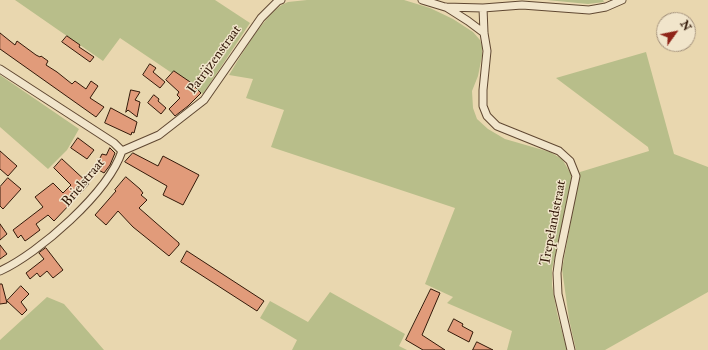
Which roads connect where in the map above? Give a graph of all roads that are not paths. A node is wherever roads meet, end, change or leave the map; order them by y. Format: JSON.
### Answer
{"nodes":[{"id":1,"x":281,"y":0,"type":"edge"},
{"id":2,"x":422,"y":0,"type":"edge"},
{"id":3,"x":622,"y":0,"type":"edge"},
{"id":4,"x":445,"y":7,"type":"junction"},
{"id":5,"x":483,"y":8,"type":"junction"},
{"id":6,"x":484,"y":33,"type":"junction"},
{"id":7,"x":0,"y":69,"type":"edge"},
{"id":8,"x":122,"y":151,"type":"junction"},
{"id":9,"x":0,"y":271,"type":"edge"},
{"id":10,"x":571,"y":350,"type":"edge"}],
"edges":[{"from":1,"to":8,"type":"street","name":"Patrijzenstraat"},
{"from":2,"to":4,"type":"street"},
{"from":3,"to":5,"type":"street"},
{"from":4,"to":5,"type":"street"},
{"from":4,"to":6,"type":"street"},
{"from":5,"to":6,"type":"street","name":"Trepelandstraat"},
{"from":6,"to":10,"type":"street","name":"Trepelandstraat"},
{"from":7,"to":8,"type":"street","name":"Brielstraat"},
{"from":8,"to":9,"type":"street","name":"Brielstraat"}]}
